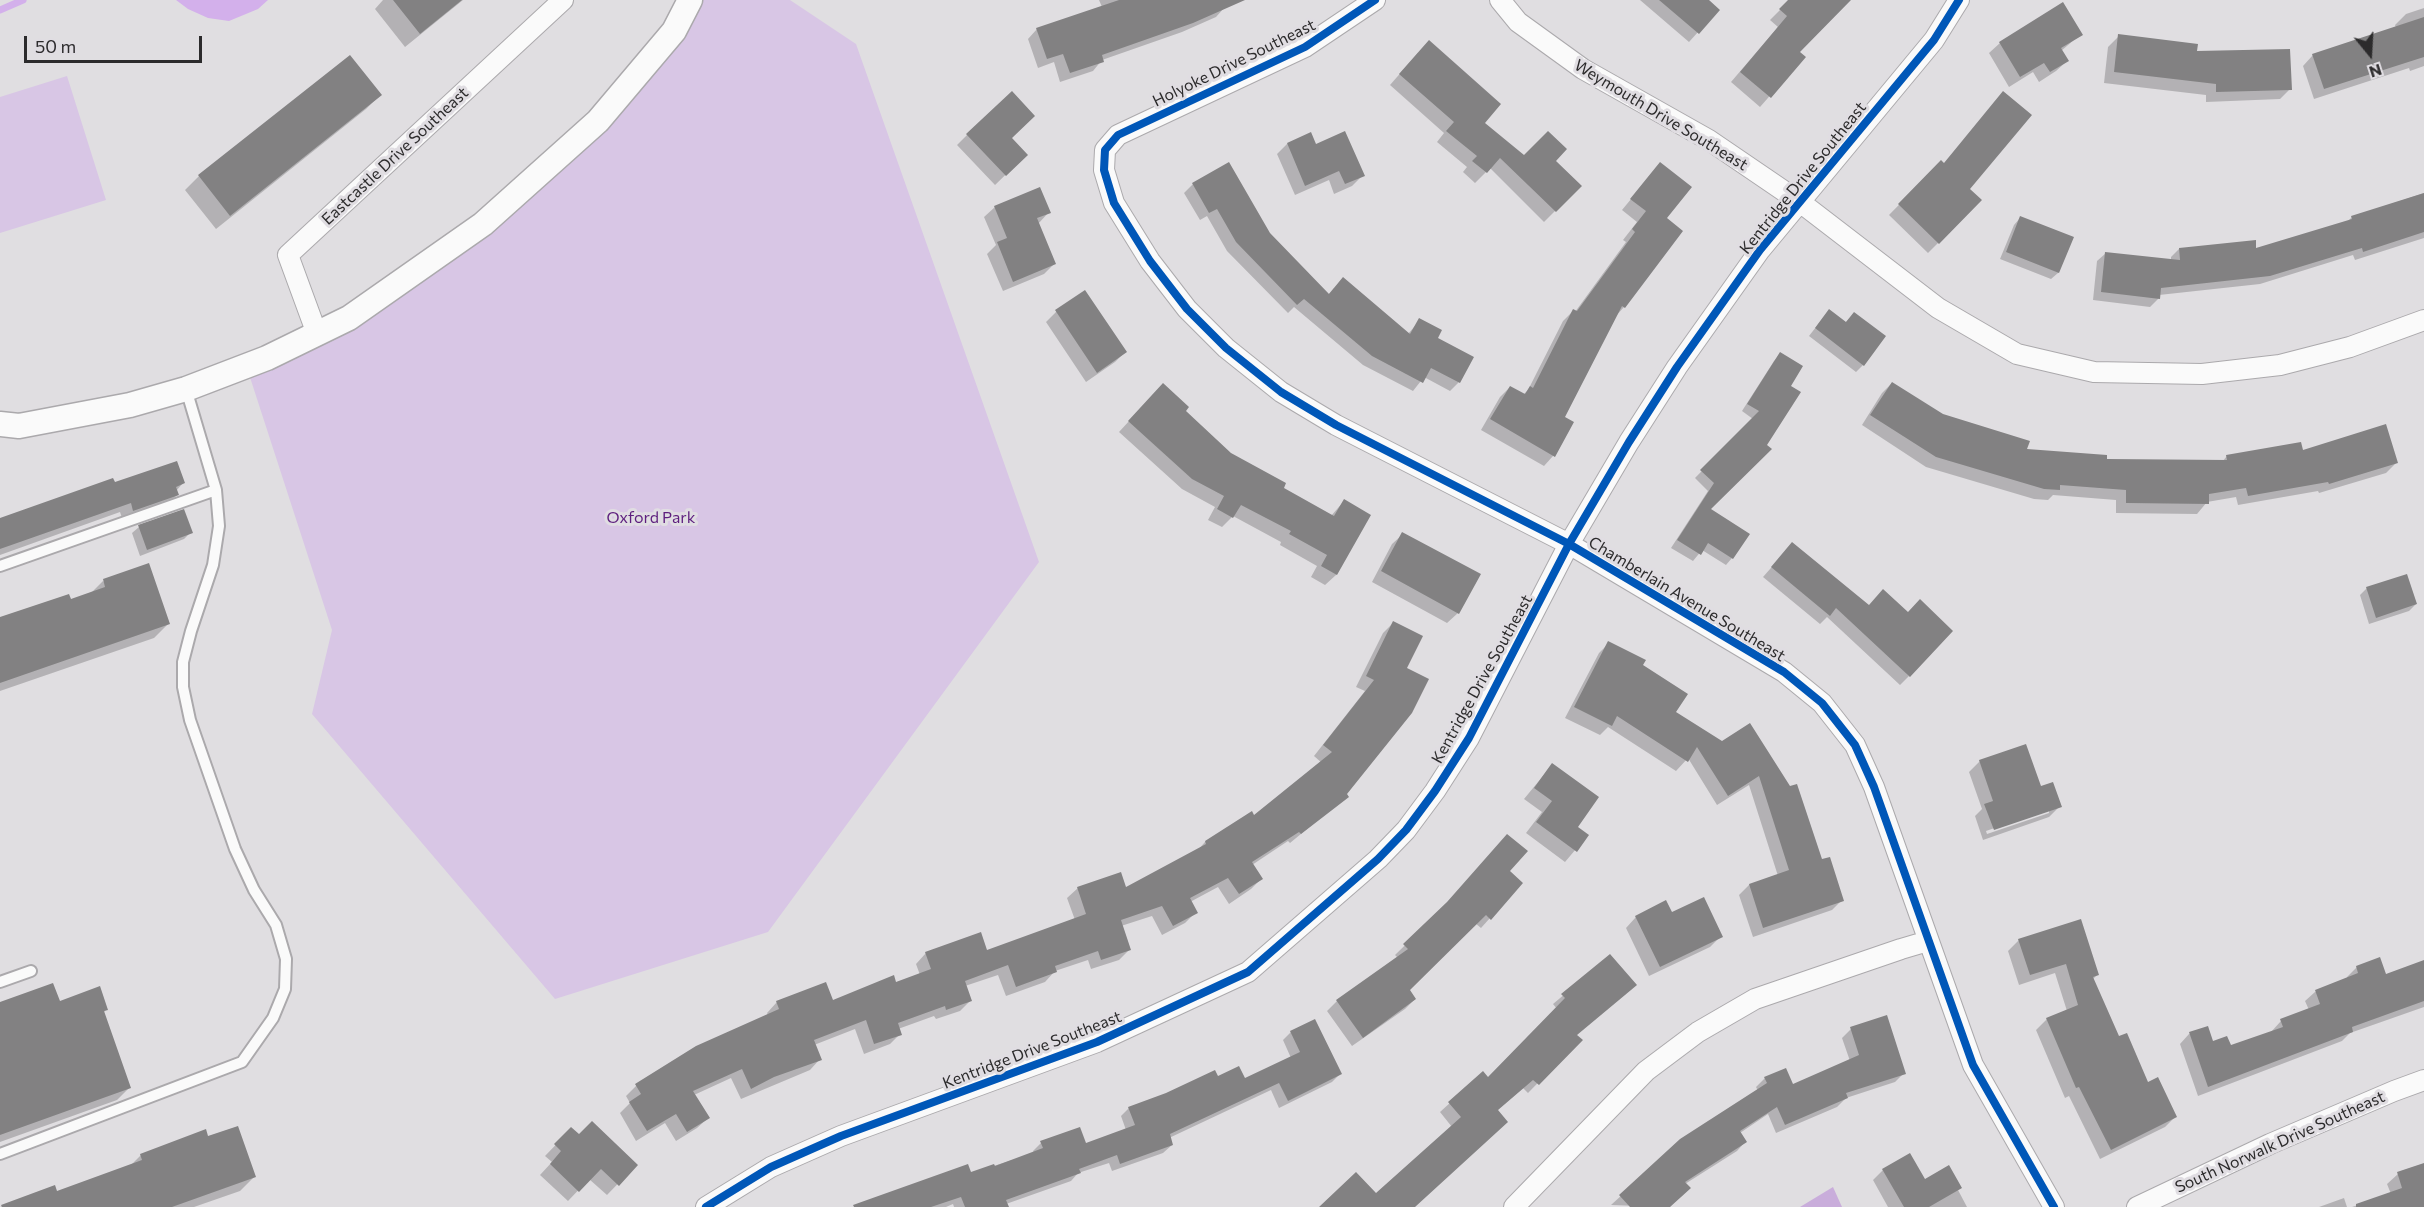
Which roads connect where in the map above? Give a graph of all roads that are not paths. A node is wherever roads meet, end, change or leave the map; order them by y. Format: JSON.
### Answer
{"nodes":[{"id":1,"x":563,"y":0,"type":"edge"},
{"id":2,"x":690,"y":0,"type":"edge"},
{"id":3,"x":1375,"y":0,"type":"edge"},
{"id":4,"x":1500,"y":0,"type":"edge"},
{"id":5,"x":1959,"y":0,"type":"edge"},
{"id":6,"x":1105,"y":150,"type":"joint"},
{"id":7,"x":1800,"y":202,"type":"junction"},
{"id":8,"x":2424,"y":320,"type":"edge"},
{"id":9,"x":317,"y":334,"type":"junction"},
{"id":10,"x":186,"y":389,"type":"junction"},
{"id":11,"x":0,"y":424,"type":"edge"},
{"id":12,"x":216,"y":490,"type":"junction"},
{"id":13,"x":1569,"y":544,"type":"junction"},
{"id":14,"x":0,"y":566,"type":"edge"},
{"id":15,"x":1928,"y":941,"type":"junction"},
{"id":16,"x":31,"y":971,"type":"dead end"},
{"id":17,"x":0,"y":982,"type":"edge"},
{"id":18,"x":2424,"y":1080,"type":"edge"},
{"id":19,"x":0,"y":1154,"type":"edge"},
{"id":20,"x":706,"y":1207,"type":"edge"},
{"id":21,"x":1514,"y":1207,"type":"edge"},
{"id":22,"x":2054,"y":1207,"type":"edge"},
{"id":23,"x":2137,"y":1207,"type":"edge"}],
"edges":[{"from":1,"to":9,"type":"street","name":"Eastcastle Drive Southeast"},
{"from":2,"to":9,"type":"street"},
{"from":3,"to":6,"type":"street","name":"Holyoke Drive Southeast"},
{"from":4,"to":7,"type":"street","name":"Weymouth Drive Southeast"},
{"from":5,"to":7,"type":"street","name":"Kentridge Drive Southeast"},
{"from":6,"to":13,"type":"street","name":"Chamberlain Avenue Southeast"},
{"from":7,"to":8,"type":"street","name":"Weymouth Drive Southeast"},
{"from":7,"to":13,"type":"street","name":"Kentridge Drive Southeast"},
{"from":9,"to":10,"type":"street"},
{"from":10,"to":11,"type":"street"},
{"from":10,"to":12,"type":"lane"},
{"from":12,"to":14,"type":"lane"},
{"from":12,"to":19,"type":"lane"},
{"from":13,"to":15,"type":"street","name":"Chamberlain Avenue Southeast"},
{"from":13,"to":20,"type":"street","name":"Kentridge Drive Southeast"},
{"from":15,"to":21,"type":"street"},
{"from":15,"to":22,"type":"street","name":"Chamberlain Avenue Southeast"},
{"from":16,"to":17,"type":"lane"},
{"from":18,"to":23,"type":"street","name":"South Norwalk Drive Southeast"}]}
